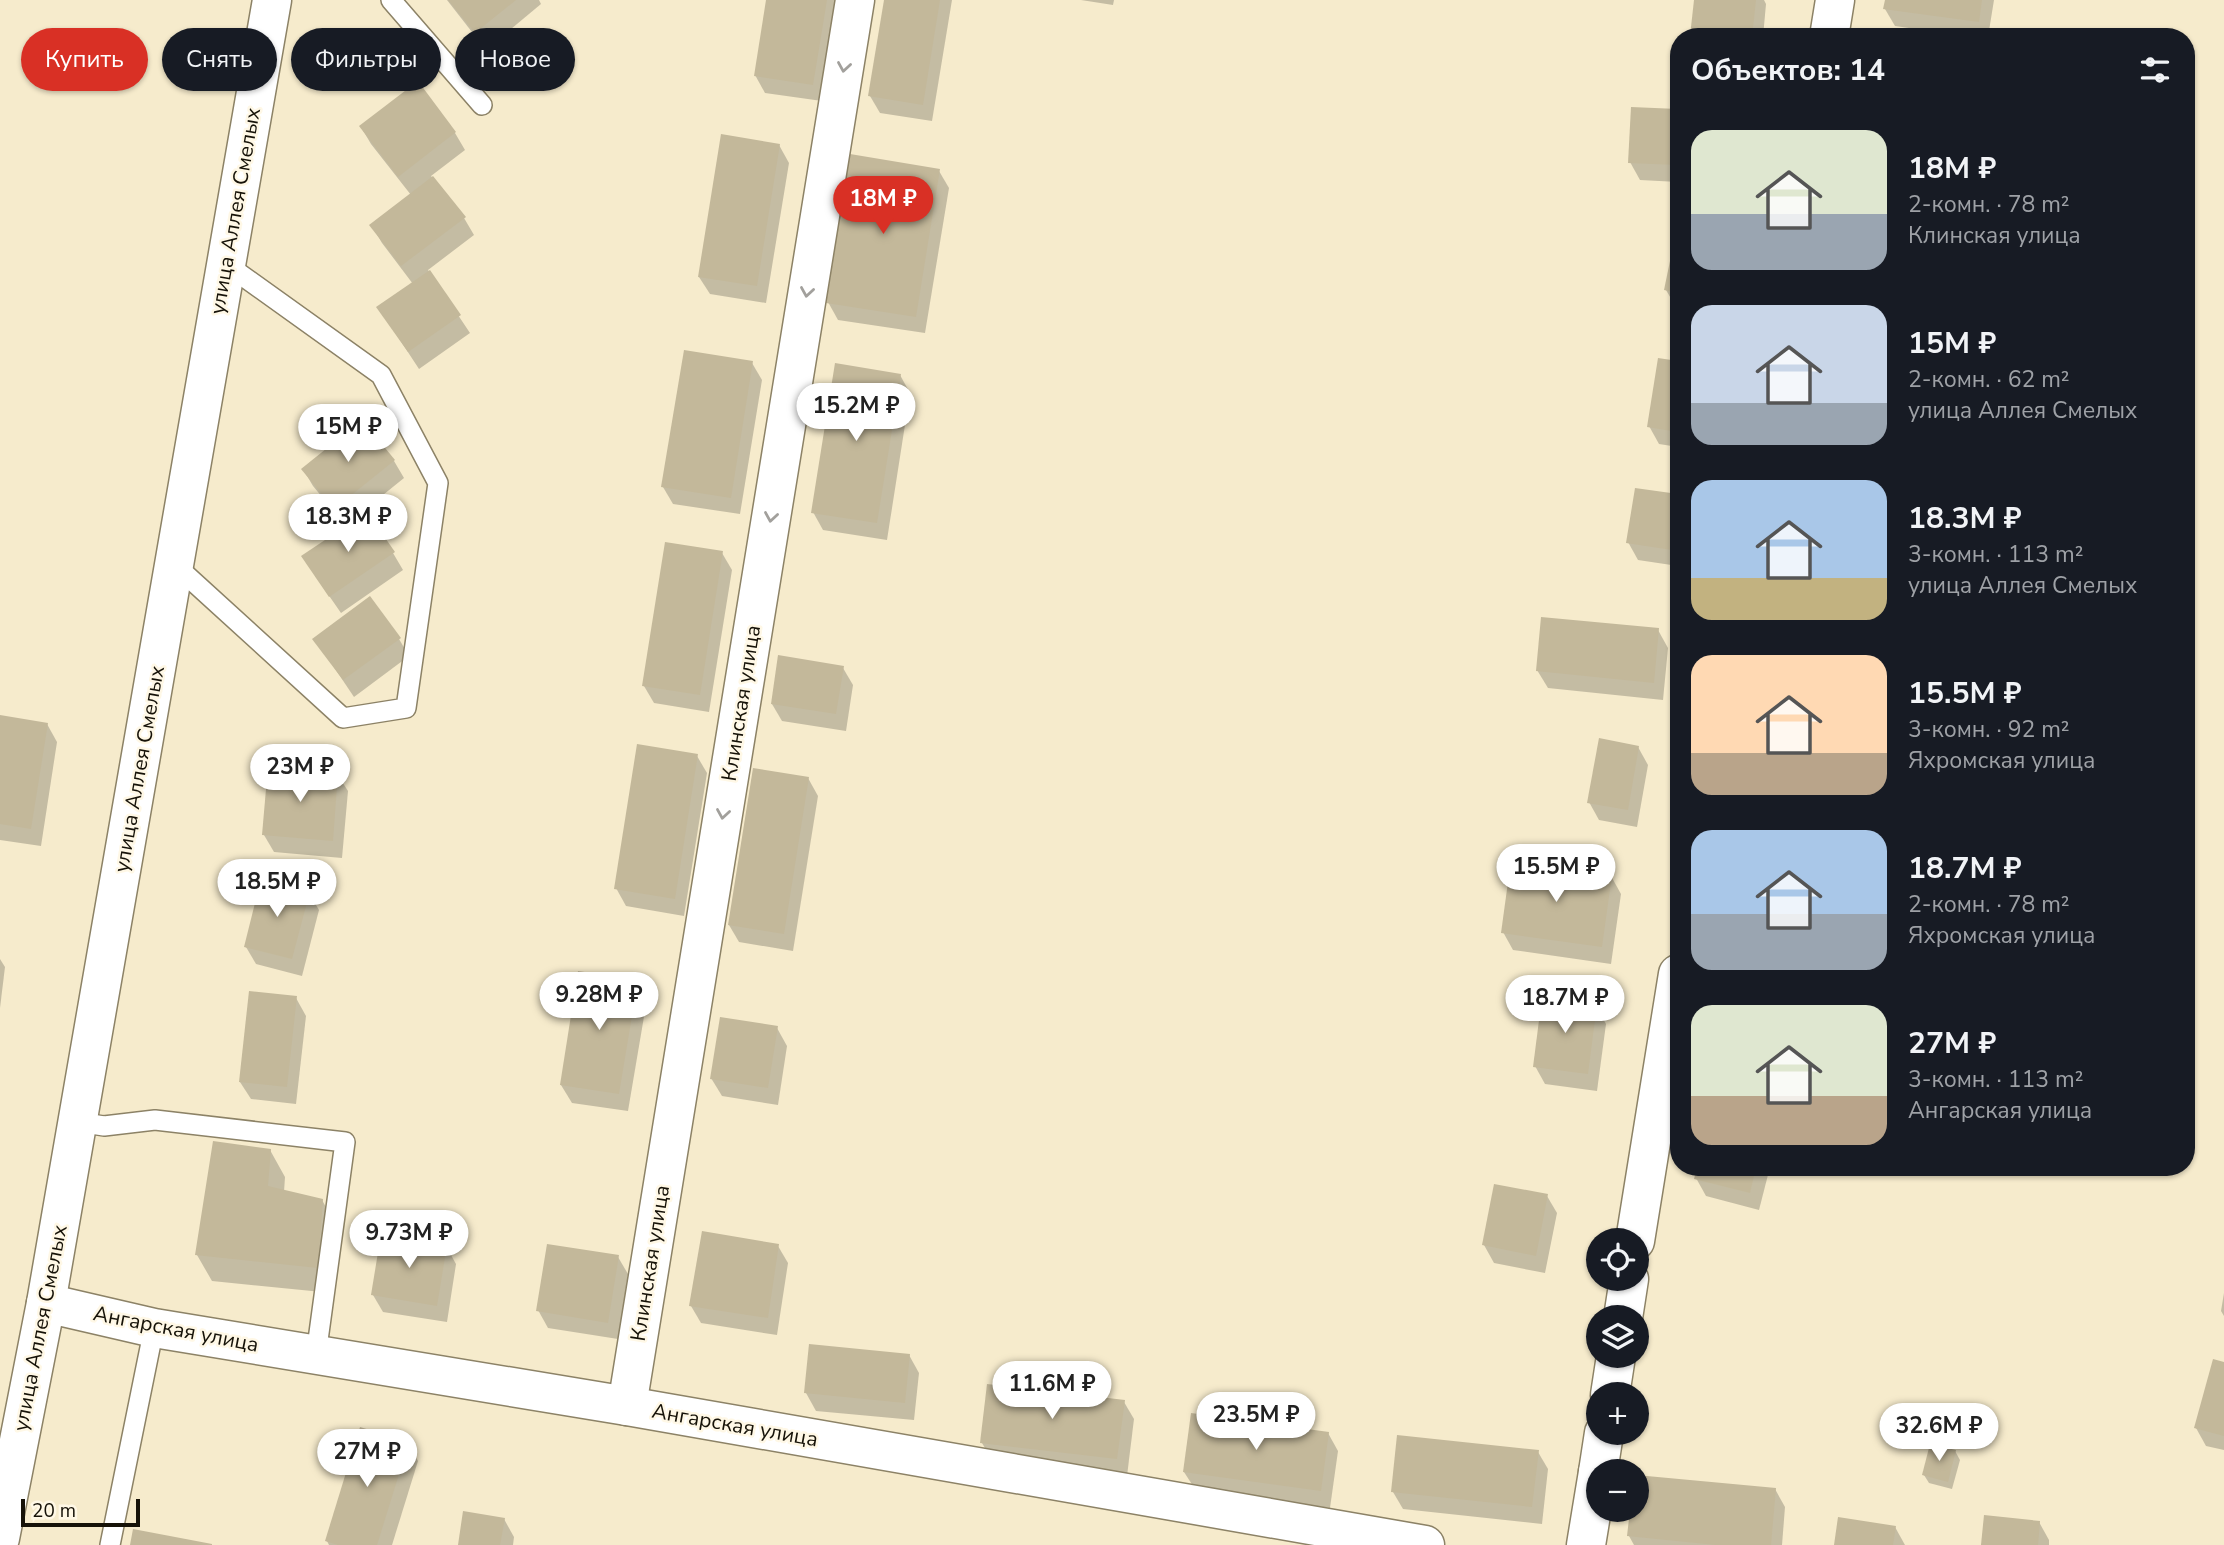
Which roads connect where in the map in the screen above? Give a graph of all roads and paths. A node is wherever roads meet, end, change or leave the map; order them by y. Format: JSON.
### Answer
{"nodes":[{"id":1,"x":272,"y":0,"type":"edge"},
{"id":2,"x":391,"y":0,"type":"edge"},
{"id":3,"x":855,"y":0,"type":"edge"},
{"id":4,"x":1835,"y":0,"type":"edge"},
{"id":5,"x":1830,"y":28,"type":"edge"},
{"id":6,"x":482,"y":106,"type":"dead end"},
{"id":7,"x":226,"y":264,"type":"junction"},
{"id":8,"x":174,"y":564,"type":"junction"},
{"id":9,"x":1670,"y":1024,"type":"edge"},
{"id":10,"x":78,"y":1122,"type":"junction"},
{"id":11,"x":1637,"y":1228,"type":"edge"},
{"id":12,"x":46,"y":1303,"type":"junction"},
{"id":13,"x":154,"y":1328,"type":"junction"},
{"id":14,"x":317,"y":1355,"type":"junction"},
{"id":15,"x":627,"y":1406,"type":"junction"},
{"id":16,"x":7,"y":1460,"type":"edge"},
{"id":17,"x":1590,"y":1522,"type":"edge"},
{"id":18,"x":0,"y":1538,"type":"edge"},
{"id":19,"x":110,"y":1545,"type":"edge"},
{"id":20,"x":1425,"y":1545,"type":"edge"},
{"id":21,"x":1586,"y":1545,"type":"edge"}],
"edges":[{"from":1,"to":7,"type":"street","name":"улица Аллея Смелых"},
{"from":2,"to":6,"type":"lane"},
{"from":3,"to":15,"type":"street","name":"Клинская улица","one_way":true},
{"from":4,"to":5,"type":"street"},
{"from":7,"to":8,"type":"street","name":"улица Аллея Смелых"},
{"from":7,"to":8,"type":"lane"},
{"from":8,"to":10,"type":"street","name":"улица Аллея Смелых"},
{"from":9,"to":11,"type":"street"},
{"from":10,"to":12,"type":"street","name":"улица Аллея Смелых"},
{"from":10,"to":14,"type":"lane"},
{"from":12,"to":13,"type":"street","name":"Ангарская улица"},
{"from":12,"to":16,"type":"street","name":"улица Аллея Смелых"},
{"from":13,"to":14,"type":"street","name":"Ангарская улица"},
{"from":13,"to":19,"type":"lane"},
{"from":14,"to":15,"type":"street","name":"Ангарская улица"},
{"from":15,"to":20,"type":"street","name":"Ангарская улица"},
{"from":16,"to":18,"type":"street","name":"улица Аллея Смелых"},
{"from":17,"to":21,"type":"street"}]}
